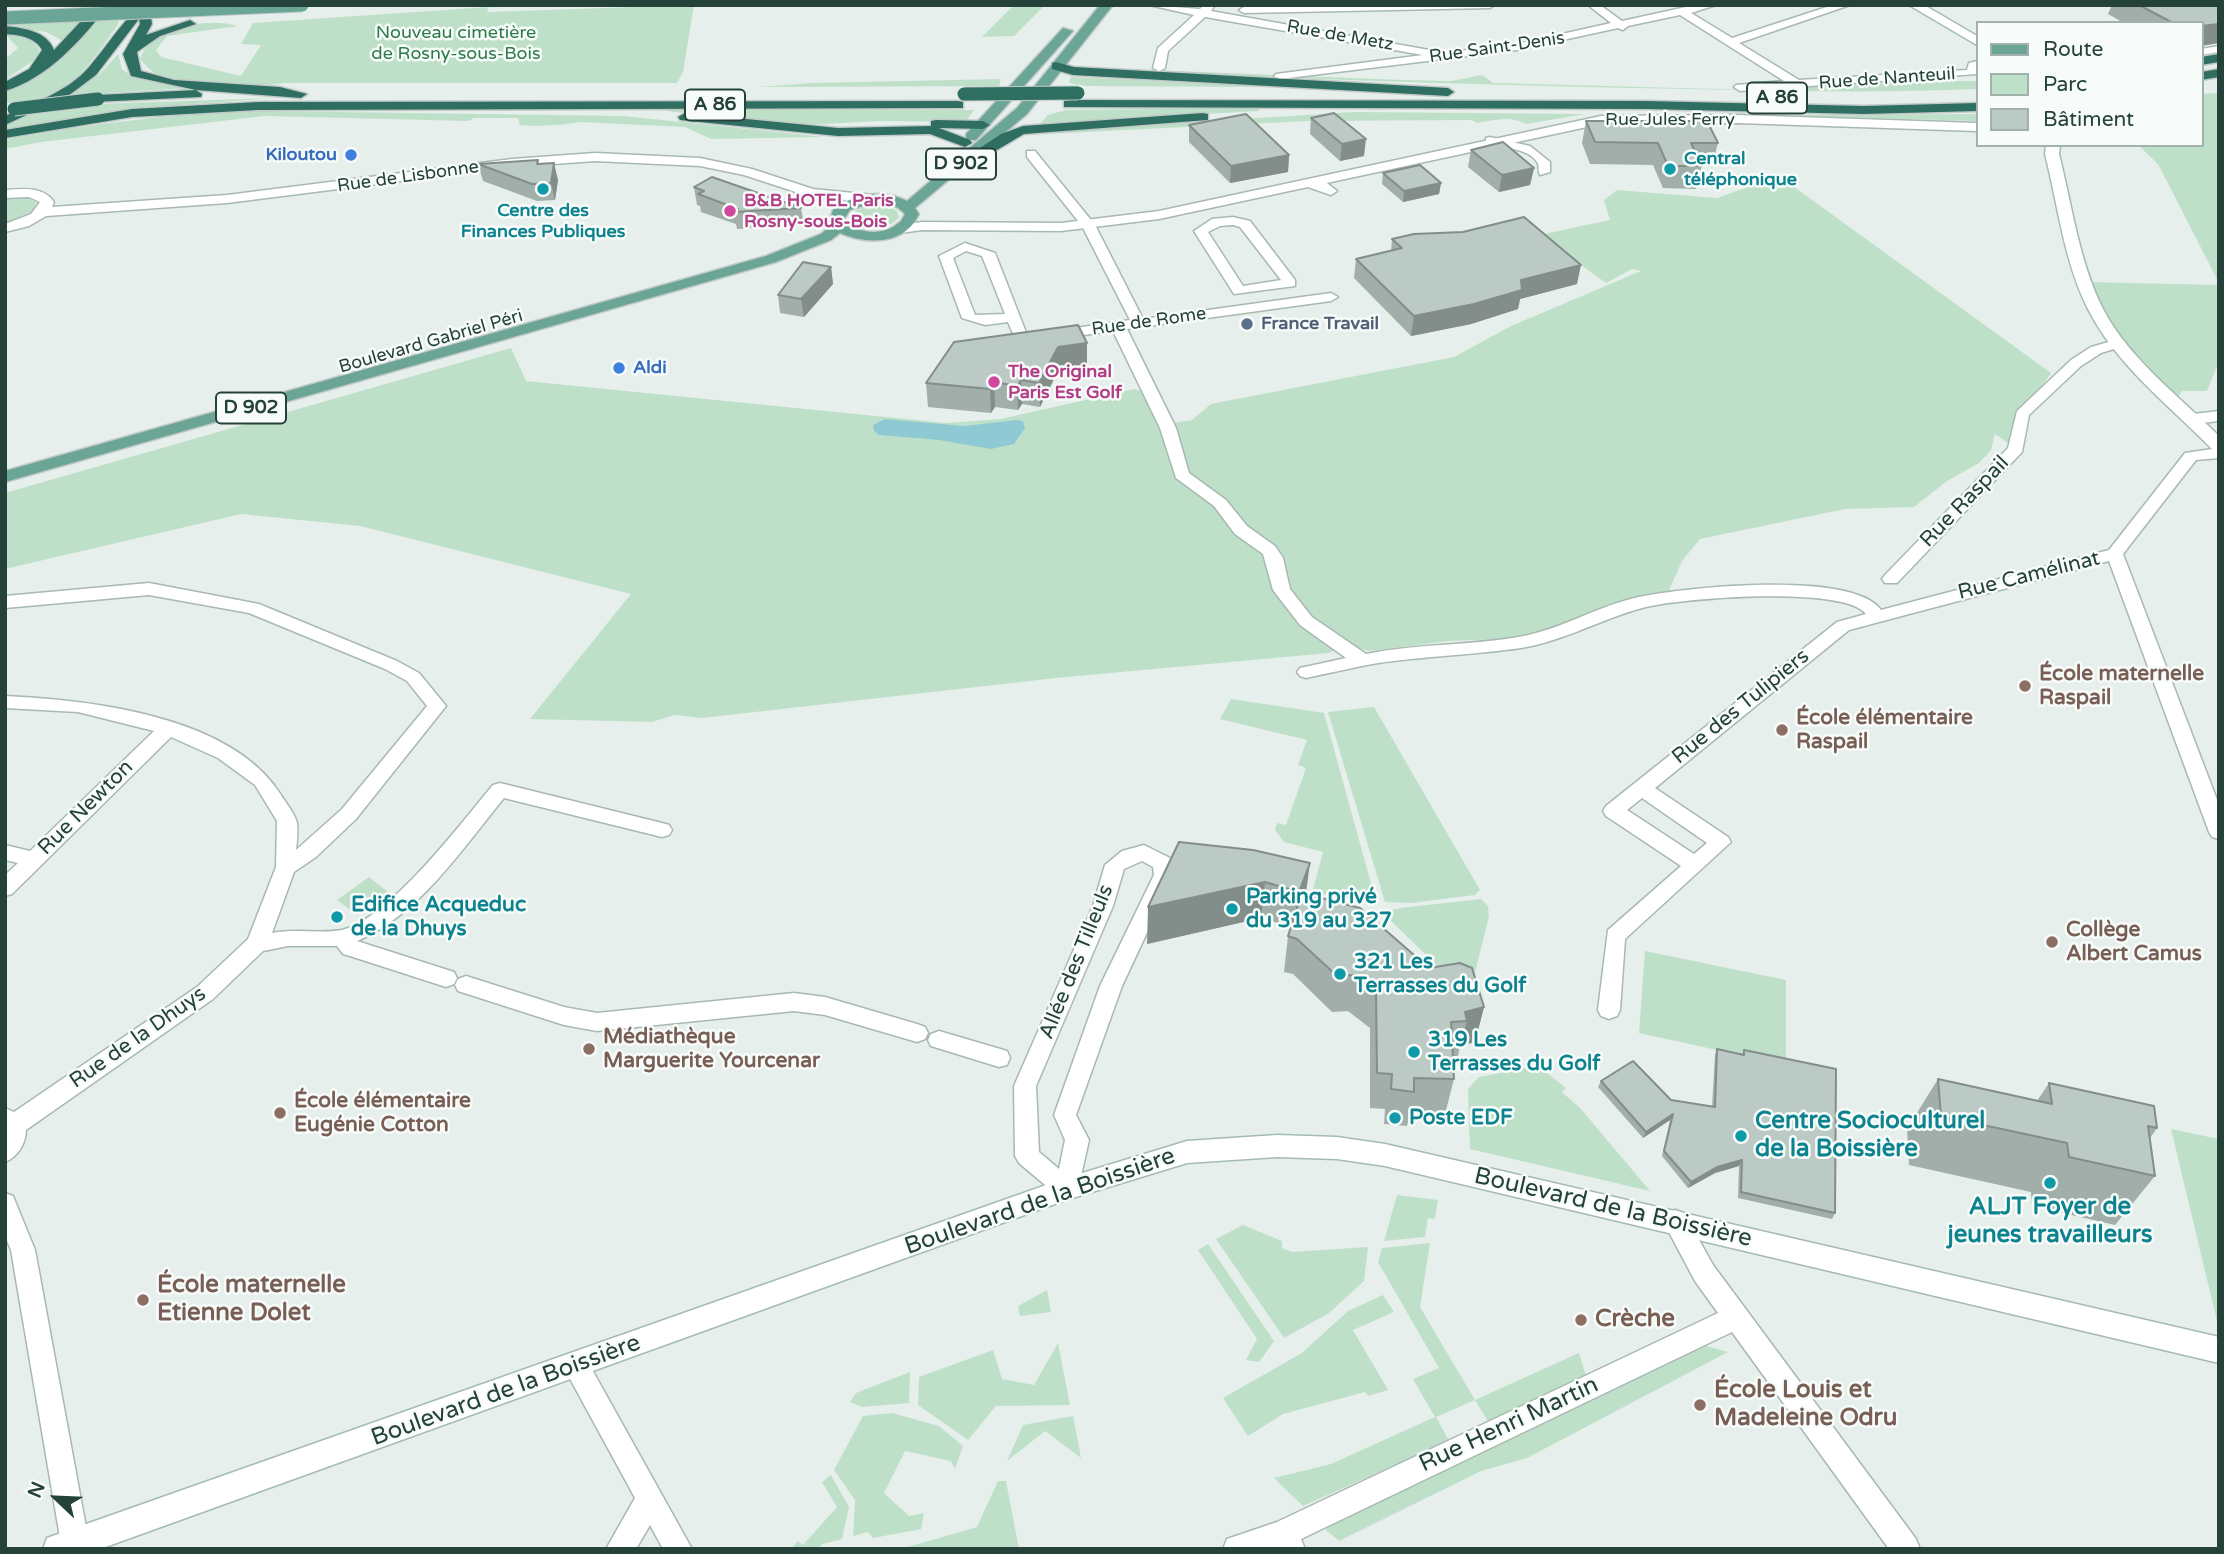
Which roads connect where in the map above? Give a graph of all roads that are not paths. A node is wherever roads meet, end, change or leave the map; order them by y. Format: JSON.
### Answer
{"nodes":[{"id":1,"x":302,"y":5,"type":"edge"},
{"id":2,"x":1088,"y":5,"type":"edge"},
{"id":3,"x":1100,"y":5,"type":"edge"},
{"id":4,"x":1108,"y":5,"type":"edge"},
{"id":5,"x":1154,"y":5,"type":"edge"},
{"id":6,"x":1490,"y":5,"type":"edge"},
{"id":7,"x":1593,"y":5,"type":"edge"},
{"id":8,"x":1711,"y":5,"type":"edge"},
{"id":9,"x":1845,"y":5,"type":"edge"},
{"id":10,"x":1914,"y":5,"type":"edge"},
{"id":11,"x":149,"y":7,"type":"edge"},
{"id":12,"x":100,"y":8,"type":"junction"},
{"id":13,"x":1207,"y":9,"type":"edge"},
{"id":14,"x":5,"y":12,"type":"edge"},
{"id":15,"x":1683,"y":12,"type":"junction"},
{"id":16,"x":5,"y":18,"type":"edge"},
{"id":17,"x":190,"y":24,"type":"dead end"},
{"id":18,"x":1623,"y":27,"type":"junction"},
{"id":19,"x":5,"y":30,"type":"edge"},
{"id":20,"x":1976,"y":40,"type":"edge"},
{"id":21,"x":1076,"y":41,"type":"junction"},
{"id":22,"x":1730,"y":42,"type":"junction"},
{"id":23,"x":129,"y":54,"type":"junction"},
{"id":24,"x":1444,"y":56,"type":"junction"},
{"id":25,"x":1976,"y":64,"type":"edge"},
{"id":26,"x":1159,"y":68,"type":"dead end"},
{"id":27,"x":1053,"y":70,"type":"junction"},
{"id":28,"x":31,"y":73,"type":"junction"},
{"id":29,"x":1280,"y":76,"type":"dead end"},
{"id":30,"x":1026,"y":78,"type":"junction"},
{"id":31,"x":1797,"y":84,"type":"junction"},
{"id":32,"x":5,"y":87,"type":"edge"},
{"id":33,"x":1740,"y":87,"type":"dead end"},
{"id":34,"x":1448,"y":92,"type":"junction"},
{"id":35,"x":301,"y":94,"type":"junction"},
{"id":36,"x":1976,"y":97,"type":"edge"},
{"id":37,"x":961,"y":99,"type":"junction"},
{"id":38,"x":1074,"y":99,"type":"junction"},
{"id":39,"x":1003,"y":103,"type":"junction"},
{"id":40,"x":1370,"y":104,"type":"junction"},
{"id":41,"x":472,"y":106,"type":"junction"},
{"id":42,"x":1976,"y":107,"type":"edge"},
{"id":43,"x":9,"y":109,"type":"edge"},
{"id":44,"x":1012,"y":118,"type":"junction"},
{"id":45,"x":5,"y":121,"type":"edge"},
{"id":46,"x":983,"y":125,"type":"junction"},
{"id":47,"x":1976,"y":127,"type":"edge"},
{"id":48,"x":1037,"y":128,"type":"junction"},
{"id":49,"x":819,"y":131,"type":"junction"},
{"id":50,"x":5,"y":134,"type":"edge"},
{"id":51,"x":1490,"y":141,"type":"junction"},
{"id":52,"x":965,"y":144,"type":"junction"},
{"id":53,"x":2050,"y":148,"type":"edge"},
{"id":54,"x":1031,"y":154,"type":"dead end"},
{"id":55,"x":960,"y":166,"type":"junction"},
{"id":56,"x":1544,"y":172,"type":"dead end"},
{"id":57,"x":811,"y":193,"type":"junction"},
{"id":58,"x":5,"y":194,"type":"edge"},
{"id":59,"x":874,"y":199,"type":"junction"},
{"id":60,"x":892,"y":200,"type":"junction"},
{"id":61,"x":910,"y":211,"type":"junction"},
{"id":62,"x":42,"y":212,"type":"junction"},
{"id":63,"x":838,"y":218,"type":"junction"},
{"id":64,"x":1086,"y":222,"type":"junction"},
{"id":65,"x":953,"y":226,"type":"junction"},
{"id":66,"x":5,"y":228,"type":"edge"},
{"id":67,"x":901,"y":229,"type":"junction"},
{"id":68,"x":867,"y":236,"type":"junction"},
{"id":69,"x":1239,"y":291,"type":"junction"},
{"id":70,"x":1331,"y":297,"type":"dead end"},
{"id":71,"x":1248,"y":308,"type":"junction"},
{"id":72,"x":1014,"y":317,"type":"junction"},
{"id":73,"x":1138,"y":323,"type":"junction"},
{"id":74,"x":1118,"y":326,"type":"junction"},
{"id":75,"x":2119,"y":343,"type":"junction"},
{"id":76,"x":2219,"y":416,"type":"edge"},
{"id":77,"x":2193,"y":419,"type":"junction"},
{"id":78,"x":2219,"y":446,"type":"edge"},
{"id":79,"x":2219,"y":453,"type":"edge"},
{"id":80,"x":5,"y":477,"type":"edge"},
{"id":81,"x":5,"y":483,"type":"edge"},
{"id":82,"x":2115,"y":554,"type":"junction"},
{"id":83,"x":1891,"y":579,"type":"dead end"},
{"id":84,"x":5,"y":602,"type":"edge"},
{"id":85,"x":1876,"y":616,"type":"junction"},
{"id":86,"x":1364,"y":661,"type":"junction"},
{"id":87,"x":1306,"y":672,"type":"dead end"},
{"id":88,"x":5,"y":702,"type":"edge"},
{"id":89,"x":168,"y":728,"type":"junction"},
{"id":90,"x":1641,"y":788,"type":"junction"},
{"id":91,"x":662,"y":830,"type":"dead end"},
{"id":92,"x":2219,"y":832,"type":"edge"},
{"id":93,"x":5,"y":852,"type":"edge"},
{"id":94,"x":33,"y":860,"type":"junction"},
{"id":95,"x":1695,"y":865,"type":"junction"},
{"id":96,"x":286,"y":867,"type":"junction"},
{"id":97,"x":5,"y":888,"type":"edge"},
{"id":98,"x":343,"y":938,"type":"junction"},
{"id":99,"x":257,"y":944,"type":"junction"},
{"id":100,"x":1609,"y":1010,"type":"dead end"},
{"id":101,"x":917,"y":1033,"type":"dead end"},
{"id":102,"x":939,"y":1040,"type":"dead end"},
{"id":103,"x":999,"y":1058,"type":"dead end"},
{"id":104,"x":9,"y":1122,"type":"edge"},
{"id":105,"x":5,"y":1152,"type":"edge"},
{"id":106,"x":1066,"y":1189,"type":"junction"},
{"id":107,"x":5,"y":1203,"type":"edge"},
{"id":108,"x":1675,"y":1221,"type":"junction"},
{"id":109,"x":1736,"y":1317,"type":"junction"},
{"id":110,"x":2219,"y":1350,"type":"edge"},
{"id":111,"x":576,"y":1366,"type":"junction"},
{"id":112,"x":650,"y":1498,"type":"junction"},
{"id":113,"x":1286,"y":1541,"type":"edge"},
{"id":114,"x":70,"y":1546,"type":"edge"},
{"id":115,"x":620,"y":1549,"type":"edge"},
{"id":116,"x":678,"y":1549,"type":"edge"},
{"id":117,"x":1237,"y":1549,"type":"edge"},
{"id":118,"x":1906,"y":1549,"type":"edge"}],
"edges":[{"from":1,"to":16,"type":"main road","bridge":true},
{"from":2,"to":30,"type":"main road","number":"D 902"},
{"from":3,"to":21,"type":"main road"},
{"from":4,"to":21,"type":"main road","number":"D 902"},
{"from":5,"to":13,"type":"street","name":"Rue de Metz"},
{"from":6,"to":13,"type":"street"},
{"from":7,"to":18,"type":"street"},
{"from":8,"to":15,"type":"street","name":"Rue Saint-Denis"},
{"from":9,"to":22,"type":"street"},
{"from":10,"to":20,"type":"street"},
{"from":11,"to":12,"type":"main road"},
{"from":11,"to":23,"type":"highway"},
{"from":11,"to":45,"type":"highway"},
{"from":12,"to":14,"type":"main road"},
{"from":12,"to":28,"type":"highway"},
{"from":13,"to":24,"type":"street","name":"Rue de Metz"},
{"from":13,"to":26,"type":"street"},
{"from":15,"to":18,"type":"street","name":"Rue Saint-Denis"},
{"from":15,"to":22,"type":"street","name":"Rue de Nanteuil"},
{"from":17,"to":23,"type":"highway"},
{"from":18,"to":24,"type":"street","name":"Rue Saint-Denis"},
{"from":19,"to":28,"type":"highway"},
{"from":21,"to":27,"type":"main road","number":"D 902"},
{"from":22,"to":31,"type":"street","name":"Rue de Nanteuil"},
{"from":23,"to":35,"type":"highway"},
{"from":24,"to":29,"type":"street","name":"Rue Saint-Denis"},
{"from":25,"to":31,"type":"street","name":"Rue de Nanteuil"},
{"from":27,"to":30,"type":"main road"},
{"from":27,"to":34,"type":"highway"},
{"from":27,"to":44,"type":"main road","number":"D 902"},
{"from":28,"to":32,"type":"highway"},
{"from":30,"to":39,"type":"main road","number":"D 902"},
{"from":31,"to":33,"type":"street"},
{"from":34,"to":36,"type":"highway","number":"A 86"},
{"from":34,"to":38,"type":"highway","number":"A 86"},
{"from":35,"to":37,"type":"highway","number":"A 86"},
{"from":35,"to":43,"type":"highway","number":"A 86","bridge":true},
{"from":37,"to":38,"type":"highway","number":"A 86"},
{"from":37,"to":41,"type":"highway","number":"A 86"},
{"from":38,"to":40,"type":"highway","number":"A 86"},
{"from":39,"to":44,"type":"main road"},
{"from":39,"to":46,"type":"main road","number":"D 902"},
{"from":40,"to":42,"type":"highway","number":"A 86"},
{"from":40,"to":48,"type":"highway"},
{"from":41,"to":49,"type":"highway"},
{"from":41,"to":50,"type":"highway","number":"A 86"},
{"from":44,"to":46,"type":"main road"},
{"from":44,"to":48,"type":"highway"},
{"from":44,"to":55,"type":"main road","number":"D 902"},
{"from":46,"to":49,"type":"highway"},
{"from":46,"to":52,"type":"main road","number":"D 902"},
{"from":47,"to":51,"type":"street","name":"Rue Jules Ferry"},
{"from":48,"to":55,"type":"highway"},
{"from":49,"to":52,"type":"highway"},
{"from":51,"to":56,"type":"street"},
{"from":51,"to":64,"type":"street","name":"Rue Jules Ferry"},
{"from":51,"to":64,"type":"street","name":"Rue Jules Ferry"},
{"from":52,"to":60,"type":"main road","number":"D 902"},
{"from":53,"to":75,"type":"street"},
{"from":54,"to":64,"type":"street"},
{"from":55,"to":61,"type":"main road","number":"D 902"},
{"from":57,"to":59,"type":"street","name":"Rue de Lisbonne"},
{"from":57,"to":62,"type":"street","name":"Rue de Lisbonne"},
{"from":57,"to":63,"type":"street","name":"Rue de Lisbonne"},
{"from":58,"to":62,"type":"street"},
{"from":59,"to":60,"type":"main road"},
{"from":59,"to":63,"type":"main road","name":"Boulevard Gabriel Péri"},
{"from":60,"to":61,"type":"main road"},
{"from":61,"to":65,"type":"street","name":"Rue Jules Ferry"},
{"from":61,"to":67,"type":"main road"},
{"from":62,"to":66,"type":"street","name":"Rue de Lisbonne"},
{"from":63,"to":68,"type":"main road"},
{"from":63,"to":80,"type":"main road","name":"Boulevard Gabriel Péri","number":"D 902"},
{"from":64,"to":65,"type":"street","name":"Rue Jules Ferry"},
{"from":64,"to":73,"type":"street"},
{"from":65,"to":67,"type":"street","name":"Rue Jules Ferry"},
{"from":67,"to":68,"type":"main road","name":"Boulevard Gabriel Péri"},
{"from":68,"to":81,"type":"main road","name":"Boulevard Gabriel Péri"},
{"from":69,"to":69,"type":"street"},
{"from":69,"to":71,"type":"street"},
{"from":70,"to":71,"type":"street","name":"Rue de Rome"},
{"from":71,"to":73,"type":"street","name":"Rue de Rome"},
{"from":72,"to":72,"type":"street"},
{"from":72,"to":74,"type":"street","name":"Rue de Rome"},
{"from":73,"to":74,"type":"street","name":"Rue de Rome"},
{"from":74,"to":86,"type":"street"},
{"from":75,"to":77,"type":"street"},
{"from":75,"to":83,"type":"street","name":"Rue Raspail"},
{"from":76,"to":77,"type":"street"},
{"from":77,"to":78,"type":"street"},
{"from":79,"to":82,"type":"street","name":"Rue Camélinat"},
{"from":82,"to":85,"type":"street","name":"Rue Camélinat"},
{"from":82,"to":92,"type":"street"},
{"from":84,"to":96,"type":"street"},
{"from":85,"to":86,"type":"street"},
{"from":85,"to":90,"type":"street","name":"Rue des Tulipiers"},
{"from":86,"to":87,"type":"street"},
{"from":88,"to":89,"type":"street"},
{"from":89,"to":94,"type":"street","name":"Rue Newton"},
{"from":89,"to":96,"type":"street"},
{"from":90,"to":95,"type":"street"},
{"from":90,"to":95,"type":"street","name":"Rue des Tulipiers"},
{"from":91,"to":98,"type":"street"},
{"from":93,"to":94,"type":"street"},
{"from":94,"to":97,"type":"street","name":"Rue Newton"},
{"from":95,"to":100,"type":"street"},
{"from":96,"to":99,"type":"street"},
{"from":98,"to":99,"type":"street"},
{"from":98,"to":101,"type":"street"},
{"from":99,"to":104,"type":"street","name":"Rue de la Dhuys"},
{"from":102,"to":103,"type":"street"},
{"from":104,"to":105,"type":"street"},
{"from":106,"to":106,"type":"street","name":"Allée des Tilleuls"},
{"from":106,"to":108,"type":"street","name":"Boulevard de la Boissière"},
{"from":106,"to":111,"type":"street","name":"Boulevard de la Boissière"},
{"from":107,"to":114,"type":"street"},
{"from":108,"to":109,"type":"street"},
{"from":108,"to":110,"type":"street","name":"Boulevard de la Boissière"},
{"from":109,"to":113,"type":"street","name":"Rue Henri Martin"},
{"from":109,"to":118,"type":"street"},
{"from":111,"to":112,"type":"street"},
{"from":111,"to":114,"type":"street","name":"Boulevard de la Boissière"},
{"from":112,"to":115,"type":"street"},
{"from":112,"to":116,"type":"street"},
{"from":113,"to":117,"type":"street","name":"Rue Henri Martin"}]}
